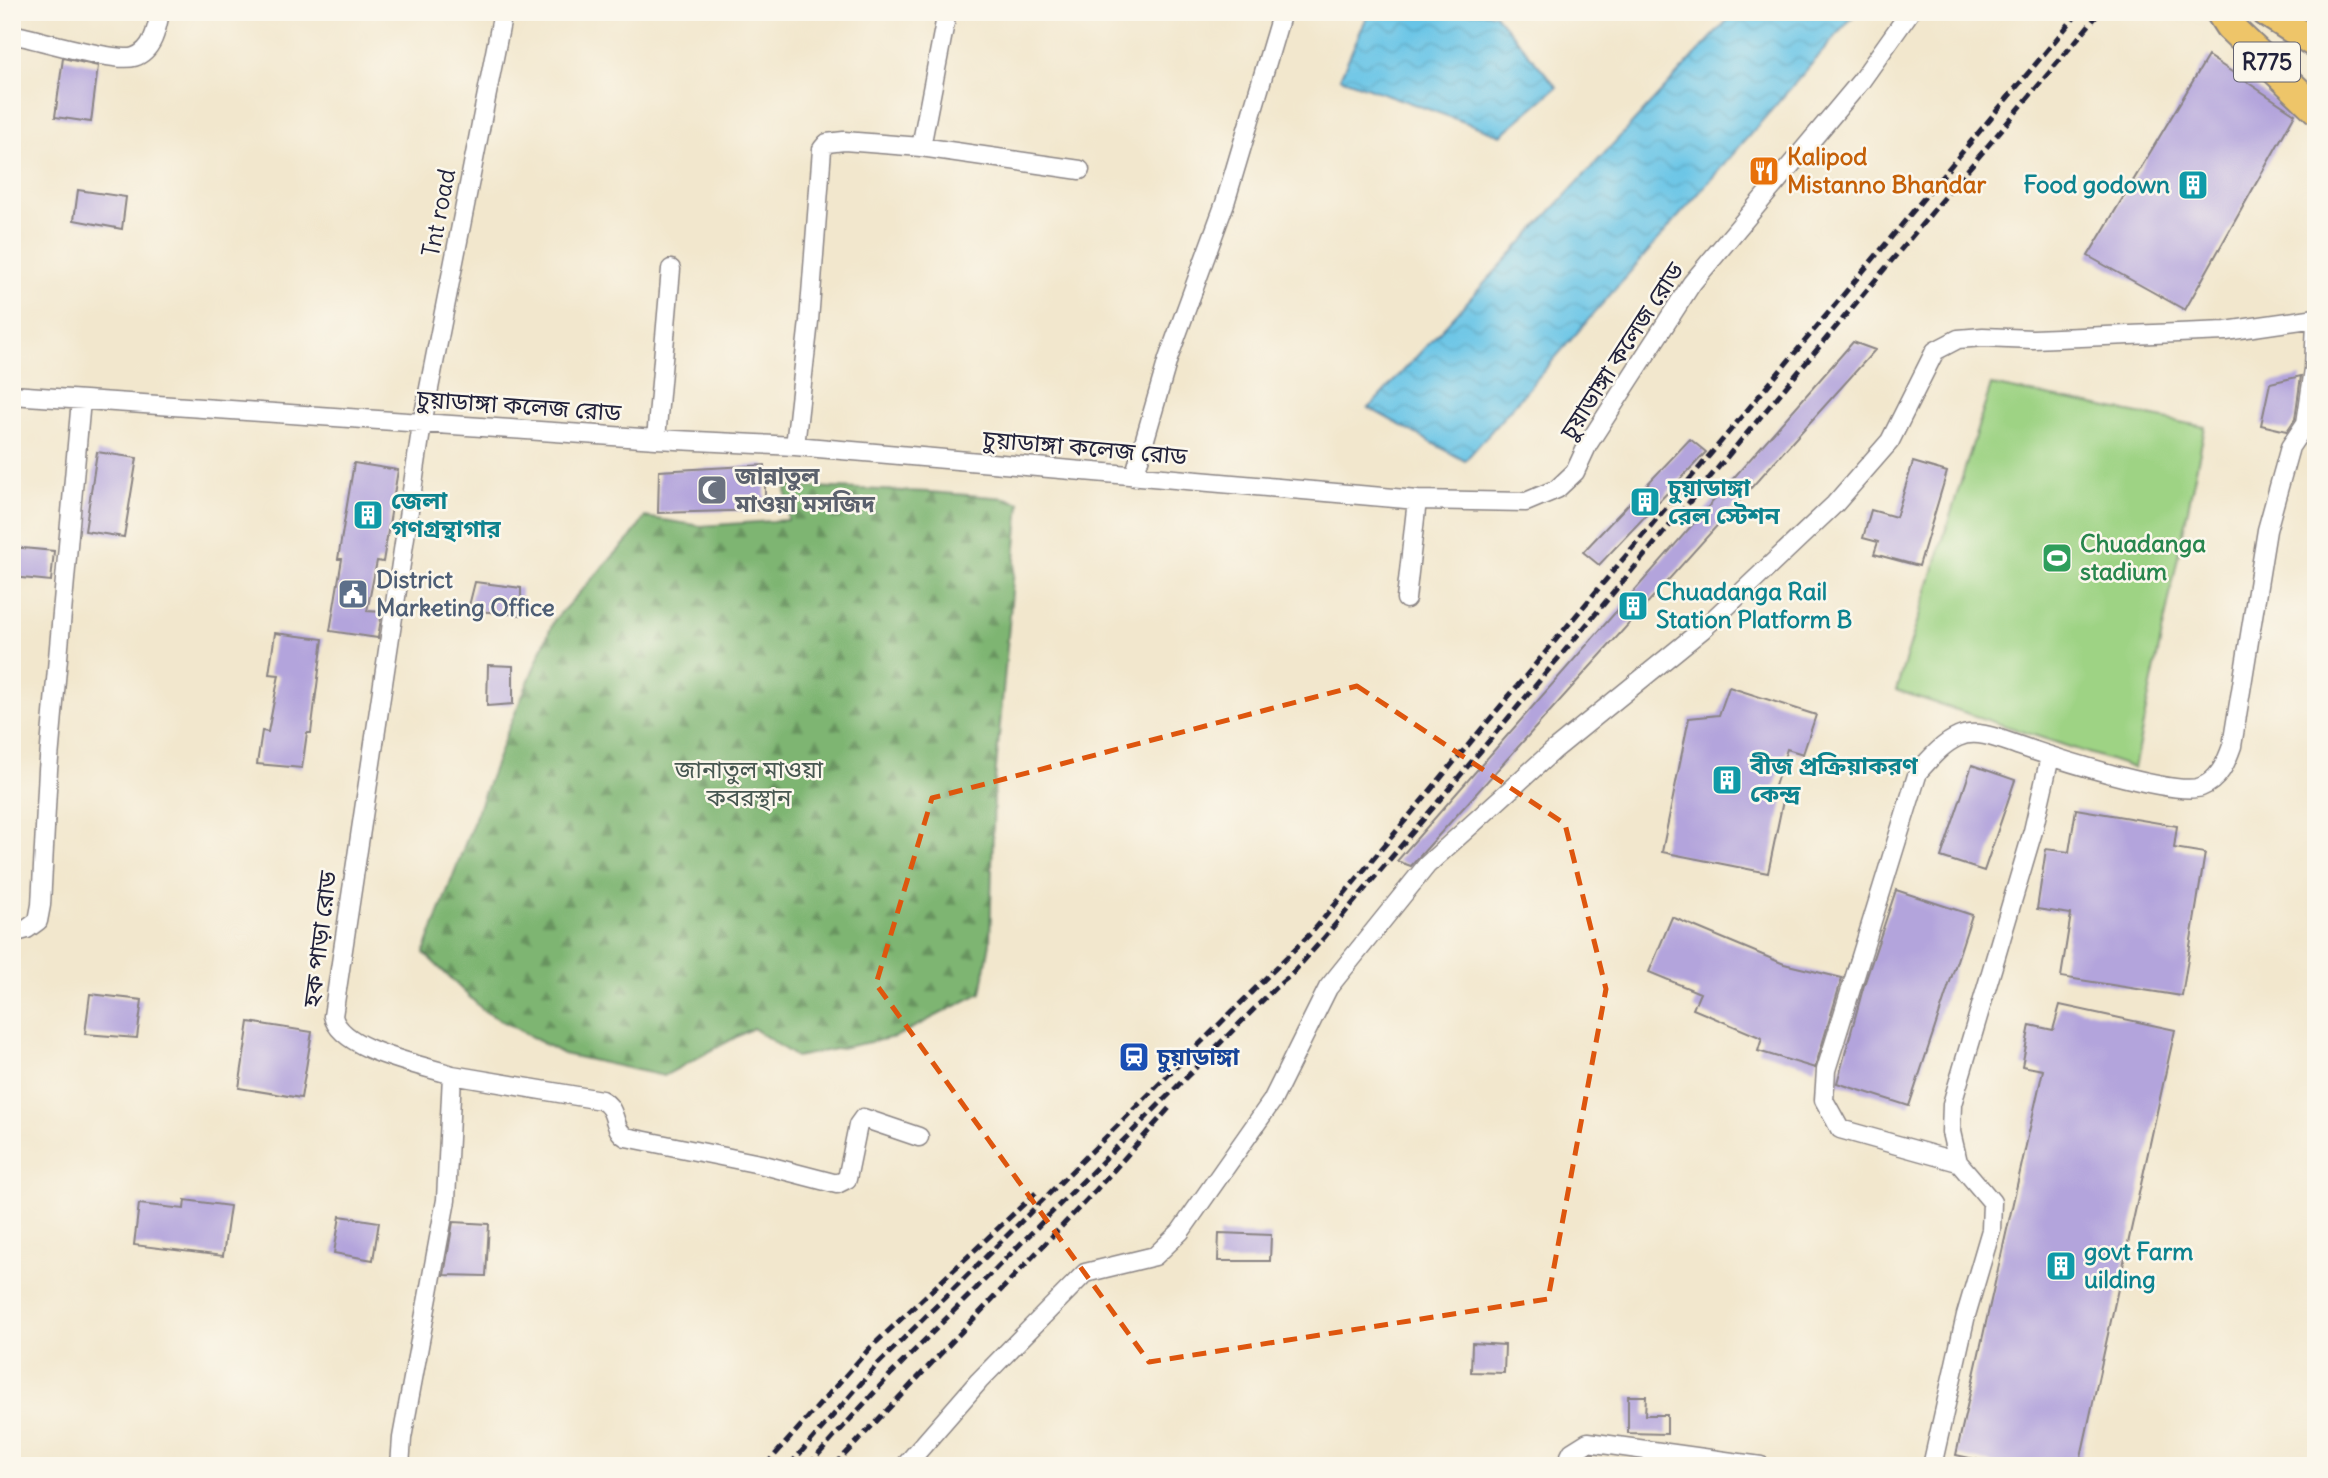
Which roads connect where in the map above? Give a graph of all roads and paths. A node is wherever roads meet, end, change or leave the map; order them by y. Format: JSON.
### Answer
{"nodes":[{"id":1,"x":160,"y":12,"type":"edge"},
{"id":2,"x":503,"y":12,"type":"edge"},
{"id":3,"x":947,"y":12,"type":"edge"},
{"id":4,"x":1282,"y":12,"type":"edge"},
{"id":5,"x":1910,"y":12,"type":"edge"},
{"id":6,"x":2220,"y":12,"type":"edge"},
{"id":7,"x":2266,"y":12,"type":"edge"},
{"id":8,"x":12,"y":34,"type":"edge"},
{"id":9,"x":2316,"y":44,"type":"edge"},
{"id":10,"x":2316,"y":109,"type":"edge"},
{"id":11,"x":921,"y":147,"type":"junction"},
{"id":12,"x":1080,"y":170,"type":"dead end"},
{"id":13,"x":671,"y":269,"type":"dead end"},
{"id":14,"x":2316,"y":320,"type":"edge"},
{"id":15,"x":12,"y":395,"type":"edge"},
{"id":16,"x":81,"y":400,"type":"junction"},
{"id":17,"x":422,"y":424,"type":"junction"},
{"id":18,"x":656,"y":439,"type":"junction"},
{"id":19,"x":795,"y":446,"type":"junction"},
{"id":20,"x":1134,"y":477,"type":"junction"},
{"id":21,"x":1417,"y":500,"type":"junction"},
{"id":22,"x":1406,"y":599,"type":"dead end"},
{"id":23,"x":2050,"y":757,"type":"junction"},
{"id":24,"x":12,"y":933,"type":"edge"},
{"id":25,"x":452,"y":1074,"type":"junction"},
{"id":26,"x":919,"y":1137,"type":"dead end"},
{"id":27,"x":1958,"y":1162,"type":"junction"},
{"id":28,"x":400,"y":1466,"type":"edge"},
{"id":29,"x":905,"y":1466,"type":"edge"},
{"id":30,"x":1565,"y":1466,"type":"edge"},
{"id":31,"x":1761,"y":1466,"type":"edge"},
{"id":32,"x":1932,"y":1466,"type":"edge"}],
"edges":[{"from":1,"to":8,"type":"street"},
{"from":2,"to":17,"type":"street","name":"Tnt road"},
{"from":3,"to":11,"type":"street"},
{"from":4,"to":20,"type":"street"},
{"from":5,"to":21,"type":"street","name":"চুয়াডাঙ্গা কলেজ রোড"},
{"from":6,"to":10,"type":"main road","number":"R775"},
{"from":7,"to":9,"type":"main road","number":"R775"},
{"from":11,"to":12,"type":"street"},
{"from":11,"to":19,"type":"street"},
{"from":13,"to":18,"type":"street"},
{"from":14,"to":23,"type":"street"},
{"from":14,"to":29,"type":"street"},
{"from":15,"to":16,"type":"street","name":"চুয়াডাঙ্গা কলেজ রোড"},
{"from":16,"to":17,"type":"street","name":"চুয়াডাঙ্গা কলেজ রোড"},
{"from":16,"to":24,"type":"street"},
{"from":17,"to":18,"type":"street","name":"চুয়াডাঙ্গা কলেজ রোড"},
{"from":17,"to":25,"type":"street","name":"হক পাড়া রোড"},
{"from":18,"to":19,"type":"street","name":"চুয়াডাঙ্গা কলেজ রোড"},
{"from":19,"to":20,"type":"street","name":"চুয়াডাঙ্গা কলেজ রোড"},
{"from":20,"to":21,"type":"street","name":"চুয়াডাঙ্গা কলেজ রোড"},
{"from":21,"to":22,"type":"street"},
{"from":23,"to":27,"type":"street"},
{"from":23,"to":27,"type":"street"},
{"from":25,"to":26,"type":"street","name":"হক পাড়া রোড"},
{"from":25,"to":28,"type":"street"},
{"from":27,"to":32,"type":"street"},
{"from":30,"to":31,"type":"street"}]}
